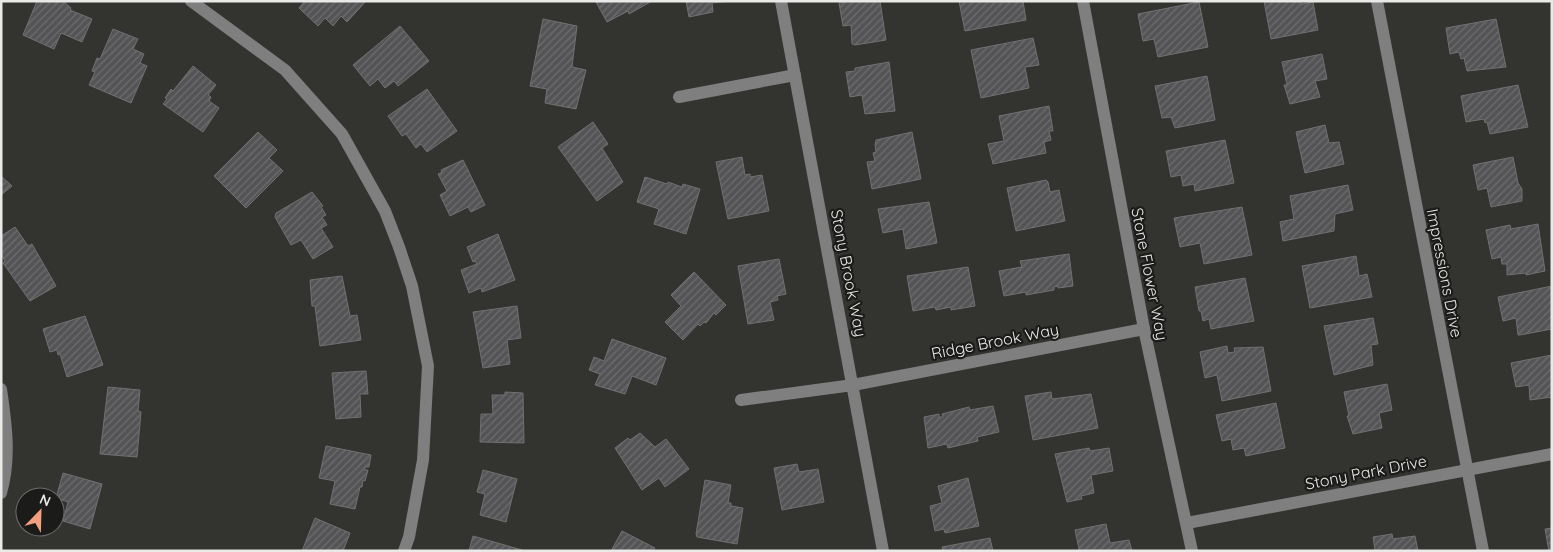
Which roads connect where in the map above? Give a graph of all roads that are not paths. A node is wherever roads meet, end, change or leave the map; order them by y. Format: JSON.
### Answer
{"nodes":[{"id":1,"x":191,"y":1,"type":"edge"},
{"id":2,"x":782,"y":1,"type":"edge"},
{"id":3,"x":1082,"y":1,"type":"edge"},
{"id":4,"x":1377,"y":1,"type":"edge"},
{"id":5,"x":795,"y":75,"type":"junction"},
{"id":6,"x":679,"y":97,"type":"dead end"},
{"id":7,"x":1144,"y":329,"type":"junction"},
{"id":8,"x":853,"y":385,"type":"junction"},
{"id":9,"x":1,"y":389,"type":"edge"},
{"id":10,"x":740,"y":400,"type":"dead end"},
{"id":11,"x":1552,"y":454,"type":"edge"},
{"id":12,"x":1466,"y":470,"type":"junction"},
{"id":13,"x":1,"y":493,"type":"edge"},
{"id":14,"x":1187,"y":523,"type":"junction"},
{"id":15,"x":404,"y":551,"type":"edge"},
{"id":16,"x":883,"y":551,"type":"edge"},
{"id":17,"x":1192,"y":551,"type":"edge"},
{"id":18,"x":1483,"y":551,"type":"edge"}],
"edges":[{"from":1,"to":15,"type":"street"},
{"from":2,"to":5,"type":"street","name":"Stony Brook Way"},
{"from":3,"to":7,"type":"street","name":"Stone Flower Way"},
{"from":4,"to":12,"type":"street","name":"Impressions Drive"},
{"from":5,"to":6,"type":"street"},
{"from":5,"to":8,"type":"street","name":"Stony Brook Way"},
{"from":7,"to":8,"type":"street","name":"Ridge Brook Way"},
{"from":7,"to":14,"type":"street","name":"Stone Flower Way"},
{"from":8,"to":10,"type":"street","name":"Ridge Brook Way"},
{"from":8,"to":16,"type":"street","name":"Stony Brook Way"},
{"from":9,"to":13,"type":"street"},
{"from":11,"to":12,"type":"street","name":"Stony Park Drive"},
{"from":12,"to":14,"type":"street","name":"Stony Park Drive"},
{"from":12,"to":18,"type":"street","name":"Impressions Drive"},
{"from":14,"to":17,"type":"street","name":"Stone Flower Way"}]}
